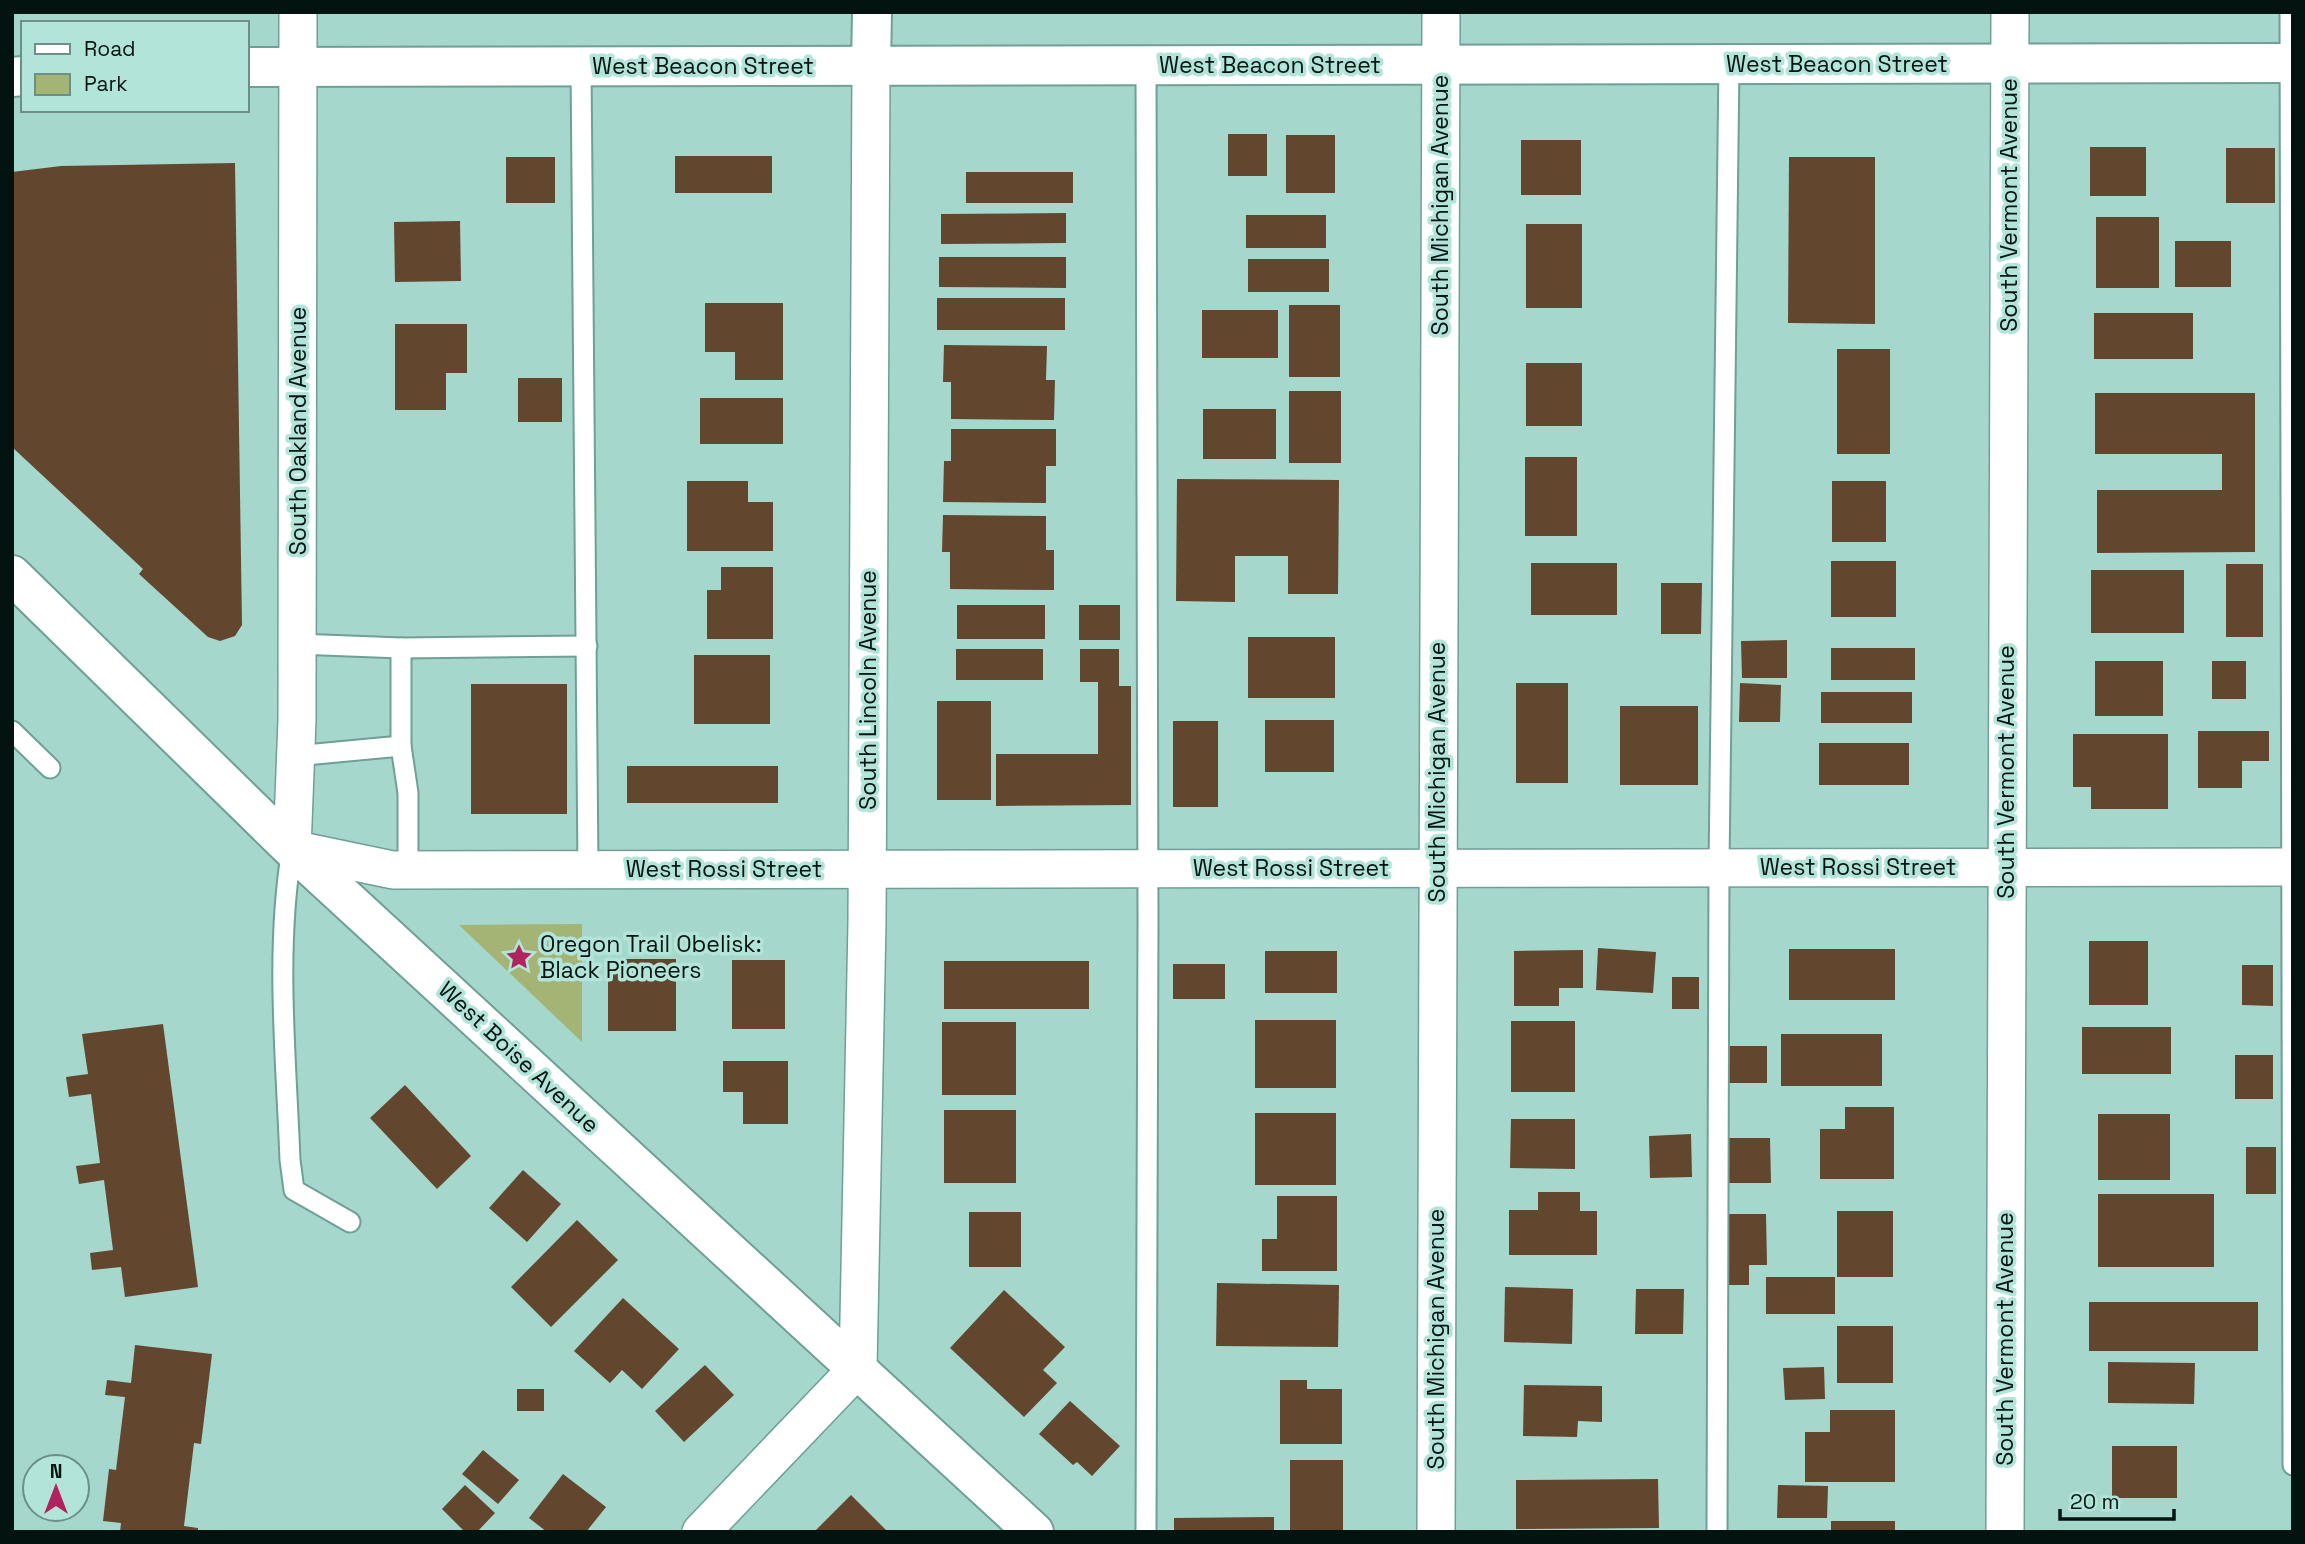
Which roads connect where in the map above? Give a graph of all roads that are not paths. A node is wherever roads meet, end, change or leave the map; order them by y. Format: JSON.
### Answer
{"nodes":[{"id":1,"x":298,"y":12,"type":"edge"},
{"id":2,"x":872,"y":12,"type":"edge"},
{"id":3,"x":1441,"y":12,"type":"edge"},
{"id":4,"x":2010,"y":12,"type":"edge"},
{"id":5,"x":2291,"y":12,"type":"edge"},
{"id":6,"x":2291,"y":63,"type":"edge"},
{"id":7,"x":1729,"y":64,"type":"junction"},
{"id":8,"x":2010,"y":64,"type":"junction"},
{"id":9,"x":1441,"y":65,"type":"junction"},
{"id":10,"x":581,"y":66,"type":"junction"},
{"id":11,"x":872,"y":66,"type":"junction"},
{"id":12,"x":1146,"y":66,"type":"junction"},
{"id":13,"x":248,"y":67,"type":"edge"},
{"id":14,"x":299,"y":67,"type":"junction"},
{"id":15,"x":12,"y":575,"type":"edge"},
{"id":16,"x":297,"y":644,"type":"junction"},
{"id":17,"x":587,"y":646,"type":"junction"},
{"id":18,"x":401,"y":648,"type":"junction"},
{"id":19,"x":12,"y":732,"type":"edge"},
{"id":20,"x":401,"y":746,"type":"junction"},
{"id":21,"x":295,"y":756,"type":"junction"},
{"id":22,"x":50,"y":768,"type":"dead end"},
{"id":23,"x":292,"y":849,"type":"junction"},
{"id":24,"x":1719,"y":867,"type":"junction"},
{"id":25,"x":2006,"y":867,"type":"junction"},
{"id":26,"x":2292,"y":867,"type":"edge"},
{"id":27,"x":867,"y":868,"type":"junction"},
{"id":28,"x":1149,"y":868,"type":"junction"},
{"id":29,"x":1437,"y":868,"type":"junction"},
{"id":30,"x":408,"y":870,"type":"junction"},
{"id":31,"x":588,"y":870,"type":"junction"},
{"id":32,"x":350,"y":1222,"type":"dead end"},
{"id":33,"x":858,"y":1368,"type":"junction"},
{"id":34,"x":2293,"y":1465,"type":"edge"},
{"id":35,"x":701,"y":1532,"type":"edge"},
{"id":36,"x":1034,"y":1532,"type":"edge"},
{"id":37,"x":1146,"y":1532,"type":"edge"},
{"id":38,"x":1436,"y":1532,"type":"edge"},
{"id":39,"x":1717,"y":1532,"type":"edge"},
{"id":40,"x":2005,"y":1532,"type":"edge"}],
"edges":[{"from":1,"to":14,"type":"street","name":"South Oakland Avenue"},
{"from":2,"to":11,"type":"street","name":"South Lincoln Avenue"},
{"from":3,"to":9,"type":"street","name":"South Michigan Avenue"},
{"from":4,"to":8,"type":"street","name":"South Vermont Avenue"},
{"from":5,"to":6,"type":"lane"},
{"from":6,"to":8,"type":"street","name":"West Beacon Street"},
{"from":6,"to":26,"type":"lane"},
{"from":7,"to":8,"type":"street","name":"West Beacon Street"},
{"from":7,"to":9,"type":"street","name":"West Beacon Street"},
{"from":7,"to":24,"type":"lane"},
{"from":8,"to":25,"type":"street","name":"South Vermont Avenue"},
{"from":9,"to":12,"type":"street","name":"West Beacon Street"},
{"from":9,"to":29,"type":"street","name":"South Michigan Avenue"},
{"from":10,"to":11,"type":"street","name":"West Beacon Street"},
{"from":10,"to":14,"type":"street","name":"West Beacon Street"},
{"from":10,"to":17,"type":"lane"},
{"from":11,"to":12,"type":"street","name":"West Beacon Street"},
{"from":11,"to":27,"type":"street","name":"South Lincoln Avenue"},
{"from":12,"to":28,"type":"lane"},
{"from":13,"to":14,"type":"street","name":"West Beacon Street"},
{"from":14,"to":16,"type":"street","name":"South Oakland Avenue"},
{"from":15,"to":23,"type":"street","name":"West Boise Avenue"},
{"from":16,"to":18,"type":"lane"},
{"from":16,"to":21,"type":"street","name":"South Oakland Avenue"},
{"from":17,"to":18,"type":"lane"},
{"from":17,"to":31,"type":"lane"},
{"from":18,"to":20,"type":"lane"},
{"from":19,"to":22,"type":"lane"},
{"from":20,"to":21,"type":"lane"},
{"from":20,"to":30,"type":"lane"},
{"from":21,"to":23,"type":"street","name":"South Oakland Avenue"},
{"from":23,"to":30,"type":"street","name":"West Rossi Street"},
{"from":23,"to":32,"type":"lane"},
{"from":23,"to":33,"type":"street","name":"West Boise Avenue"},
{"from":24,"to":25,"type":"street","name":"West Rossi Street"},
{"from":24,"to":29,"type":"street","name":"West Rossi Street"},
{"from":24,"to":39,"type":"lane"},
{"from":25,"to":26,"type":"street","name":"West Rossi Street"},
{"from":25,"to":40,"type":"street","name":"South Vermont Avenue"},
{"from":26,"to":34,"type":"lane"},
{"from":27,"to":28,"type":"street","name":"West Rossi Street"},
{"from":27,"to":31,"type":"street","name":"West Rossi Street"},
{"from":27,"to":33,"type":"street","name":"South Lincoln Avenue"},
{"from":28,"to":29,"type":"street","name":"West Rossi Street"},
{"from":28,"to":37,"type":"lane"},
{"from":29,"to":38,"type":"street","name":"South Michigan Avenue"},
{"from":30,"to":31,"type":"street","name":"West Rossi Street"},
{"from":33,"to":35,"type":"street"},
{"from":33,"to":36,"type":"street","name":"West Boise Avenue"}]}
